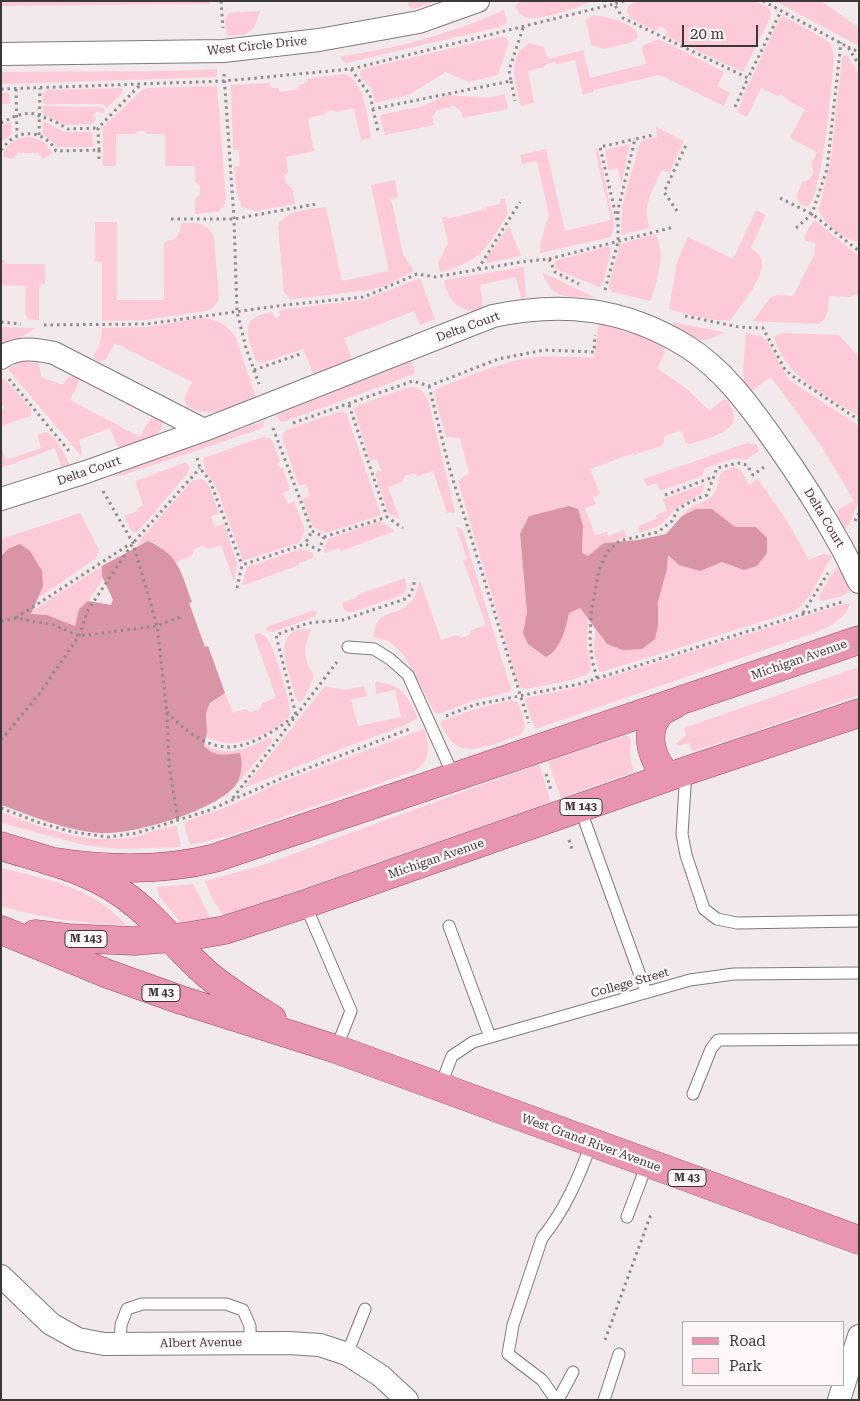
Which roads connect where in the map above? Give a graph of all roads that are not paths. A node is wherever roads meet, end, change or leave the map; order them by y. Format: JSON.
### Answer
{"nodes":[{"id":1,"x":478,"y":1,"type":"edge"},
{"id":2,"x":1,"y":54,"type":"edge"},
{"id":3,"x":1,"y":358,"type":"edge"},
{"id":4,"x":204,"y":430,"type":"junction"},
{"id":5,"x":1,"y":499,"type":"edge"},
{"id":6,"x":859,"y":582,"type":"edge"},
{"id":7,"x":859,"y":640,"type":"edge"},
{"id":8,"x":348,"y":647,"type":"road end"},
{"id":9,"x":678,"y":702,"type":"junction"},
{"id":10,"x":859,"y":713,"type":"edge"},
{"id":11,"x":677,"y":774,"type":"junction"},
{"id":12,"x":454,"y":777,"type":"junction"},
{"id":13,"x":570,"y":812,"type":"junction"},
{"id":14,"x":1,"y":846,"type":"edge"},
{"id":15,"x":50,"y":861,"type":"junction"},
{"id":16,"x":305,"y":904,"type":"junction"},
{"id":17,"x":859,"y":921,"type":"edge"},
{"id":18,"x":449,"y":926,"type":"dead end"},
{"id":19,"x":1,"y":929,"type":"edge"},
{"id":20,"x":171,"y":938,"type":"junction"},
{"id":21,"x":859,"y":973,"type":"edge"},
{"id":22,"x":646,"y":992,"type":"junction"},
{"id":23,"x":490,"y":1037,"type":"junction"},
{"id":24,"x":859,"y":1039,"type":"edge"},
{"id":25,"x":330,"y":1048,"type":"junction"},
{"id":26,"x":440,"y":1088,"type":"junction"},
{"id":27,"x":693,"y":1094,"type":"dead end"},
{"id":28,"x":591,"y":1144,"type":"junction"},
{"id":29,"x":647,"y":1164,"type":"junction"},
{"id":30,"x":627,"y":1217,"type":"dead end"},
{"id":31,"x":859,"y":1240,"type":"edge"},
{"id":32,"x":1,"y":1276,"type":"edge"},
{"id":33,"x":365,"y":1309,"type":"dead end"},
{"id":34,"x":859,"y":1336,"type":"edge"},
{"id":35,"x":250,"y":1343,"type":"junction"},
{"id":36,"x":120,"y":1344,"type":"junction"},
{"id":37,"x":347,"y":1354,"type":"junction"},
{"id":38,"x":619,"y":1354,"type":"road end"},
{"id":39,"x":573,"y":1372,"type":"dead end"},
{"id":40,"x":845,"y":1381,"type":"edge"},
{"id":41,"x":843,"y":1386,"type":"edge"},
{"id":42,"x":407,"y":1400,"type":"edge"},
{"id":43,"x":557,"y":1400,"type":"edge"},
{"id":44,"x":604,"y":1400,"type":"edge"},
{"id":45,"x":839,"y":1400,"type":"edge"}],
"edges":[{"from":1,"to":2,"type":"street","name":"West Circle Drive"},
{"from":3,"to":4,"type":"street"},
{"from":4,"to":5,"type":"street","name":"Delta Court"},
{"from":4,"to":6,"type":"street","name":"Delta Court"},
{"from":7,"to":9,"type":"main road","name":"Michigan Avenue"},
{"from":8,"to":12,"type":"lane"},
{"from":9,"to":11,"type":"main road"},
{"from":9,"to":12,"type":"main road","name":"Michigan Avenue"},
{"from":10,"to":11,"type":"main road","name":"Michigan Avenue","number":"M 143"},
{"from":11,"to":13,"type":"main road","name":"Michigan Avenue","number":"M 143"},
{"from":11,"to":17,"type":"lane"},
{"from":12,"to":15,"type":"main road","name":"Michigan Avenue"},
{"from":13,"to":16,"type":"main road","name":"Michigan Avenue","number":"M 143"},
{"from":13,"to":22,"type":"lane"},
{"from":14,"to":15,"type":"main road","name":"West Grand River Avenue","number":"M 43"},
{"from":15,"to":20,"type":"main road","name":"West Grand River Avenue","number":"M 43"},
{"from":16,"to":20,"type":"main road","name":"Michigan Avenue","number":"M 143"},
{"from":16,"to":25,"type":"lane"},
{"from":18,"to":23,"type":"lane"},
{"from":19,"to":20,"type":"main road","name":"Michigan Avenue","number":"M 143"},
{"from":19,"to":25,"type":"main road","name":"West Grand River Avenue","number":"M 43"},
{"from":20,"to":25,"type":"main road","name":"West Grand River Avenue","number":"M 43"},
{"from":21,"to":22,"type":"lane","name":"College Street"},
{"from":22,"to":23,"type":"lane","name":"College Street"},
{"from":23,"to":26,"type":"lane","name":"College Street"},
{"from":24,"to":27,"type":"lane"},
{"from":25,"to":26,"type":"main road","name":"West Grand River Avenue","number":"M 43"},
{"from":26,"to":28,"type":"main road","name":"West Grand River Avenue","number":"M 43"},
{"from":28,"to":29,"type":"main road","name":"West Grand River Avenue","number":"M 43"},
{"from":28,"to":43,"type":"lane"},
{"from":29,"to":30,"type":"lane"},
{"from":29,"to":31,"type":"main road","name":"West Grand River Avenue","number":"M 43"},
{"from":32,"to":36,"type":"street","name":"Albert Avenue"},
{"from":33,"to":37,"type":"lane"},
{"from":34,"to":40,"type":"street"},
{"from":35,"to":36,"type":"street","name":"Albert Avenue"},
{"from":35,"to":36,"type":"lane"},
{"from":35,"to":37,"type":"street","name":"Albert Avenue"},
{"from":37,"to":42,"type":"street","name":"Albert Avenue"},
{"from":38,"to":44,"type":"lane"},
{"from":39,"to":43,"type":"lane"},
{"from":41,"to":45,"type":"street"}]}
